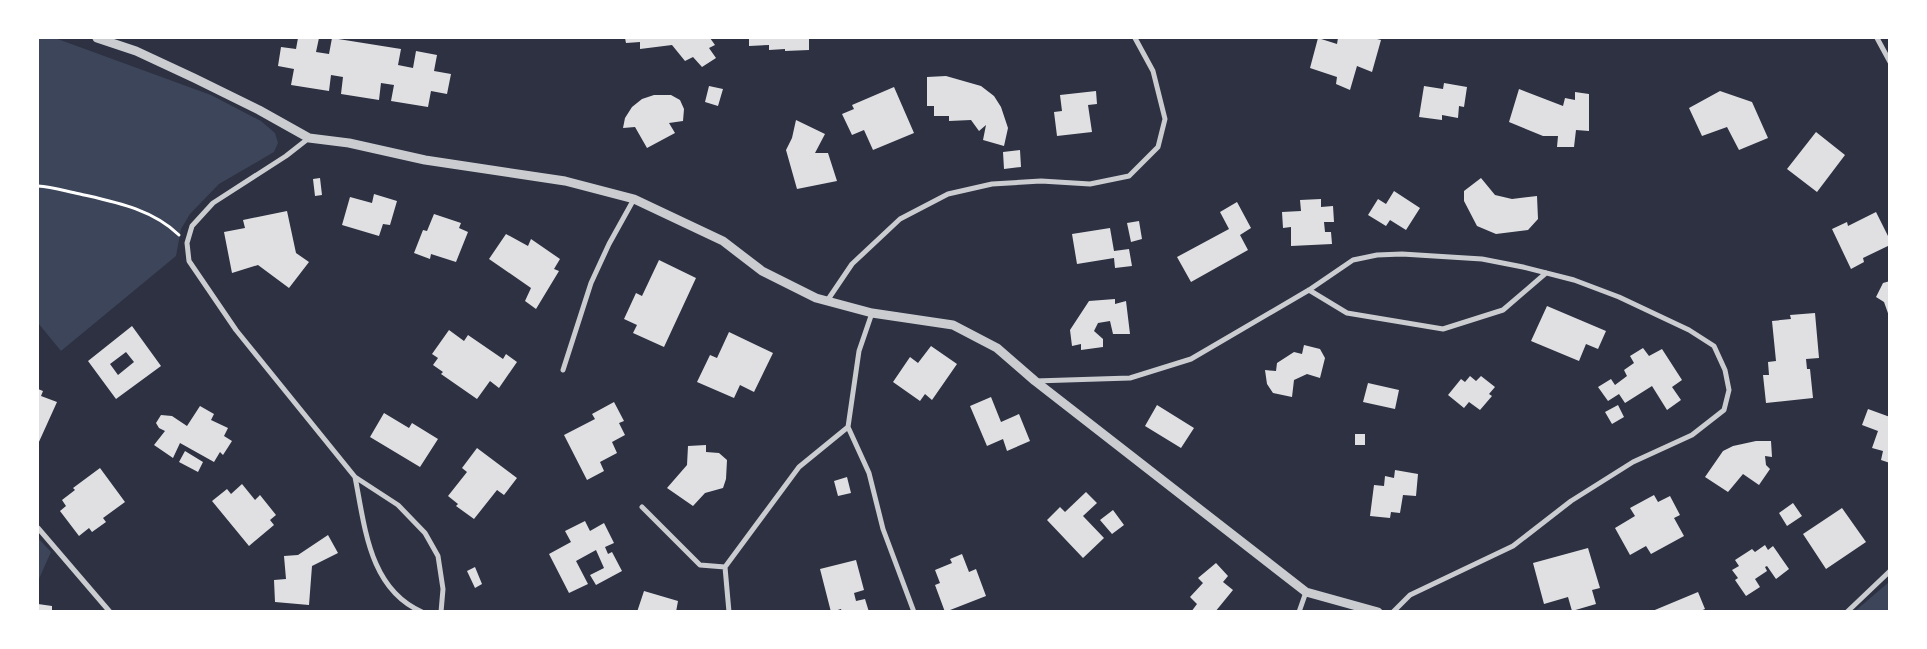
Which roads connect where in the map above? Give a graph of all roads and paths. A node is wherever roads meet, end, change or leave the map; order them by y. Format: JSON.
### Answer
{"nodes":[{"id":1,"x":97,"y":38,"type":"edge"},
{"id":2,"x":1135,"y":38,"type":"edge"},
{"id":3,"x":1877,"y":38,"type":"edge"},
{"id":4,"x":1890,"y":62,"type":"edge"},
{"id":5,"x":309,"y":138,"type":"junction"},
{"id":6,"x":38,"y":186,"type":"edge"},
{"id":7,"x":634,"y":199,"type":"junction"},
{"id":8,"x":187,"y":242,"type":"junction"},
{"id":9,"x":1546,"y":273,"type":"junction"},
{"id":10,"x":1308,"y":290,"type":"junction"},
{"id":11,"x":827,"y":301,"type":"junction"},
{"id":12,"x":872,"y":313,"type":"junction"},
{"id":13,"x":564,"y":370,"type":"dead end"},
{"id":14,"x":1035,"y":381,"type":"junction"},
{"id":15,"x":848,"y":427,"type":"junction"},
{"id":16,"x":355,"y":477,"type":"junction"},
{"id":17,"x":642,"y":507,"type":"dead end"},
{"id":18,"x":38,"y":528,"type":"edge"},
{"id":19,"x":725,"y":567,"type":"junction"},
{"id":20,"x":1890,"y":570,"type":"edge"},
{"id":21,"x":1306,"y":592,"type":"junction"},
{"id":22,"x":110,"y":612,"type":"edge"},
{"id":23,"x":422,"y":612,"type":"edge"},
{"id":24,"x":441,"y":612,"type":"edge"},
{"id":25,"x":729,"y":612,"type":"edge"},
{"id":26,"x":914,"y":612,"type":"edge"},
{"id":27,"x":1299,"y":612,"type":"edge"},
{"id":28,"x":1378,"y":612,"type":"edge"},
{"id":29,"x":1393,"y":612,"type":"edge"},
{"id":30,"x":1847,"y":612,"type":"edge"}],
"edges":[{"from":1,"to":5,"type":"street"},
{"from":2,"to":11,"type":"street"},
{"from":3,"to":4,"type":"street"},
{"from":5,"to":7,"type":"street"},
{"from":5,"to":8,"type":"street"},
{"from":6,"to":8,"type":"path"},
{"from":7,"to":11,"type":"street"},
{"from":7,"to":13,"type":"street"},
{"from":8,"to":16,"type":"street"},
{"from":9,"to":10,"type":"street"},
{"from":9,"to":10,"type":"street"},
{"from":9,"to":29,"type":"street"},
{"from":10,"to":14,"type":"street"},
{"from":11,"to":12,"type":"street"},
{"from":12,"to":14,"type":"street"},
{"from":12,"to":15,"type":"street"},
{"from":14,"to":21,"type":"street"},
{"from":15,"to":19,"type":"street"},
{"from":15,"to":26,"type":"street"},
{"from":16,"to":23,"type":"street"},
{"from":16,"to":24,"type":"street"},
{"from":17,"to":19,"type":"street"},
{"from":18,"to":22,"type":"street"},
{"from":19,"to":25,"type":"street"},
{"from":20,"to":30,"type":"street"},
{"from":21,"to":27,"type":"street"},
{"from":21,"to":28,"type":"street"}]}
